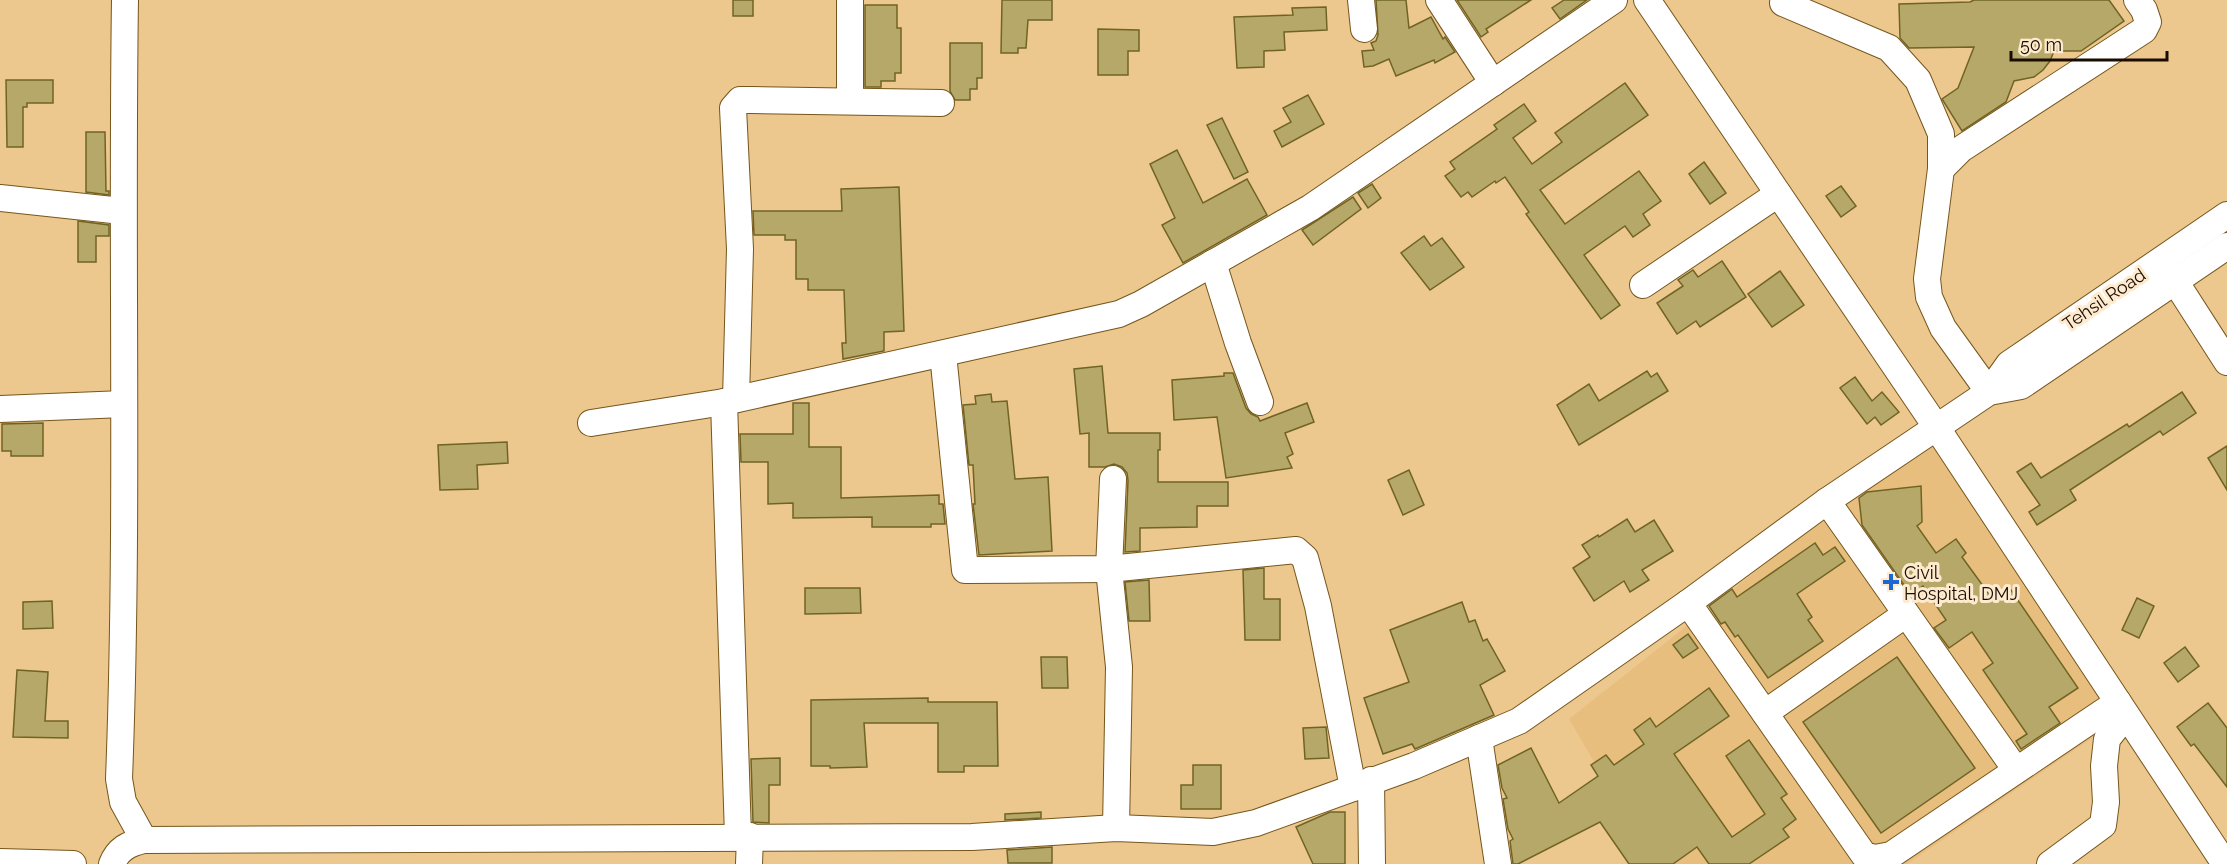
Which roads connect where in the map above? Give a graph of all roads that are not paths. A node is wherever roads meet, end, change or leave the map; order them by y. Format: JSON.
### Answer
{"nodes":[{"id":1,"x":125,"y":0,"type":"edge"},
{"id":2,"x":850,"y":0,"type":"edge"},
{"id":3,"x":1361,"y":0,"type":"edge"},
{"id":4,"x":1439,"y":0,"type":"edge"},
{"id":5,"x":1614,"y":0,"type":"edge"},
{"id":6,"x":1647,"y":0,"type":"edge"},
{"id":7,"x":2137,"y":0,"type":"edge"},
{"id":8,"x":1783,"y":3,"type":"dead end"},
{"id":9,"x":1364,"y":29,"type":"dead end"},
{"id":10,"x":1493,"y":83,"type":"junction"},
{"id":11,"x":850,"y":101,"type":"junction"},
{"id":12,"x":941,"y":103,"type":"dead end"},
{"id":13,"x":1941,"y":169,"type":"junction"},
{"id":14,"x":1778,"y":194,"type":"junction"},
{"id":15,"x":0,"y":198,"type":"edge"},
{"id":16,"x":122,"y":211,"type":"junction"},
{"id":17,"x":2227,"y":215,"type":"edge"},
{"id":18,"x":2227,"y":246,"type":"edge"},
{"id":19,"x":1213,"y":263,"type":"junction"},
{"id":20,"x":2175,"y":281,"type":"junction"},
{"id":21,"x":1643,"y":285,"type":"dead end"},
{"id":22,"x":943,"y":354,"type":"junction"},
{"id":23,"x":2227,"y":362,"type":"edge"},
{"id":24,"x":1989,"y":392,"type":"junction"},
{"id":25,"x":730,"y":401,"type":"junction"},
{"id":26,"x":1260,"y":402,"type":"dead end"},
{"id":27,"x":124,"y":404,"type":"junction"},
{"id":28,"x":0,"y":409,"type":"edge"},
{"id":29,"x":591,"y":423,"type":"dead end"},
{"id":30,"x":1937,"y":428,"type":"junction"},
{"id":31,"x":1113,"y":479,"type":"dead end"},
{"id":32,"x":1827,"y":501,"type":"junction"},
{"id":33,"x":1108,"y":569,"type":"junction"},
{"id":34,"x":1688,"y":603,"type":"junction"},
{"id":35,"x":1906,"y":614,"type":"junction"},
{"id":36,"x":2122,"y":708,"type":"junction"},
{"id":37,"x":1765,"y":713,"type":"junction"},
{"id":38,"x":1479,"y":738,"type":"junction"},
{"id":39,"x":2016,"y":770,"type":"junction"},
{"id":40,"x":1362,"y":784,"type":"junction"},
{"id":41,"x":1116,"y":828,"type":"junction"},
{"id":42,"x":744,"y":836,"type":"junction"},
{"id":43,"x":144,"y":840,"type":"junction"},
{"id":44,"x":0,"y":862,"type":"edge"},
{"id":45,"x":73,"y":864,"type":"edge"},
{"id":46,"x":112,"y":864,"type":"edge"},
{"id":47,"x":750,"y":864,"type":"edge"},
{"id":48,"x":1372,"y":864,"type":"edge"},
{"id":49,"x":1498,"y":864,"type":"edge"},
{"id":50,"x":2050,"y":864,"type":"edge"},
{"id":51,"x":2225,"y":864,"type":"edge"}],
"edges":[{"from":1,"to":16,"type":"street"},
{"from":2,"to":11,"type":"street"},
{"from":3,"to":9,"type":"street"},
{"from":4,"to":10,"type":"street"},
{"from":5,"to":10,"type":"street"},
{"from":6,"to":14,"type":"street"},
{"from":7,"to":13,"type":"street"},
{"from":8,"to":13,"type":"street"},
{"from":10,"to":19,"type":"street"},
{"from":11,"to":12,"type":"street"},
{"from":11,"to":25,"type":"street"},
{"from":13,"to":24,"type":"street"},
{"from":14,"to":21,"type":"street"},
{"from":14,"to":30,"type":"street"},
{"from":15,"to":16,"type":"street"},
{"from":16,"to":27,"type":"street"},
{"from":17,"to":24,"type":"street","name":"Tehsil Road"},
{"from":18,"to":20,"type":"street"},
{"from":19,"to":22,"type":"street"},
{"from":19,"to":26,"type":"street"},
{"from":20,"to":23,"type":"street"},
{"from":20,"to":24,"type":"street"},
{"from":22,"to":25,"type":"street"},
{"from":22,"to":33,"type":"street"},
{"from":24,"to":30,"type":"street"},
{"from":25,"to":29,"type":"street"},
{"from":25,"to":42,"type":"street"},
{"from":27,"to":28,"type":"street"},
{"from":27,"to":43,"type":"street"},
{"from":30,"to":32,"type":"street"},
{"from":30,"to":36,"type":"street"},
{"from":31,"to":33,"type":"street"},
{"from":32,"to":34,"type":"street"},
{"from":32,"to":35,"type":"street"},
{"from":33,"to":40,"type":"street"},
{"from":33,"to":41,"type":"street"},
{"from":34,"to":37,"type":"street"},
{"from":34,"to":38,"type":"street"},
{"from":35,"to":37,"type":"street"},
{"from":35,"to":39,"type":"street"},
{"from":36,"to":39,"type":"street"},
{"from":36,"to":50,"type":"street"},
{"from":36,"to":51,"type":"street"},
{"from":37,"to":39,"type":"street"},
{"from":38,"to":40,"type":"street"},
{"from":38,"to":49,"type":"street"},
{"from":40,"to":41,"type":"street"},
{"from":40,"to":48,"type":"street"},
{"from":41,"to":42,"type":"street"},
{"from":42,"to":43,"type":"street"},
{"from":42,"to":47,"type":"street"},
{"from":43,"to":46,"type":"street"},
{"from":44,"to":45,"type":"street"}]}
